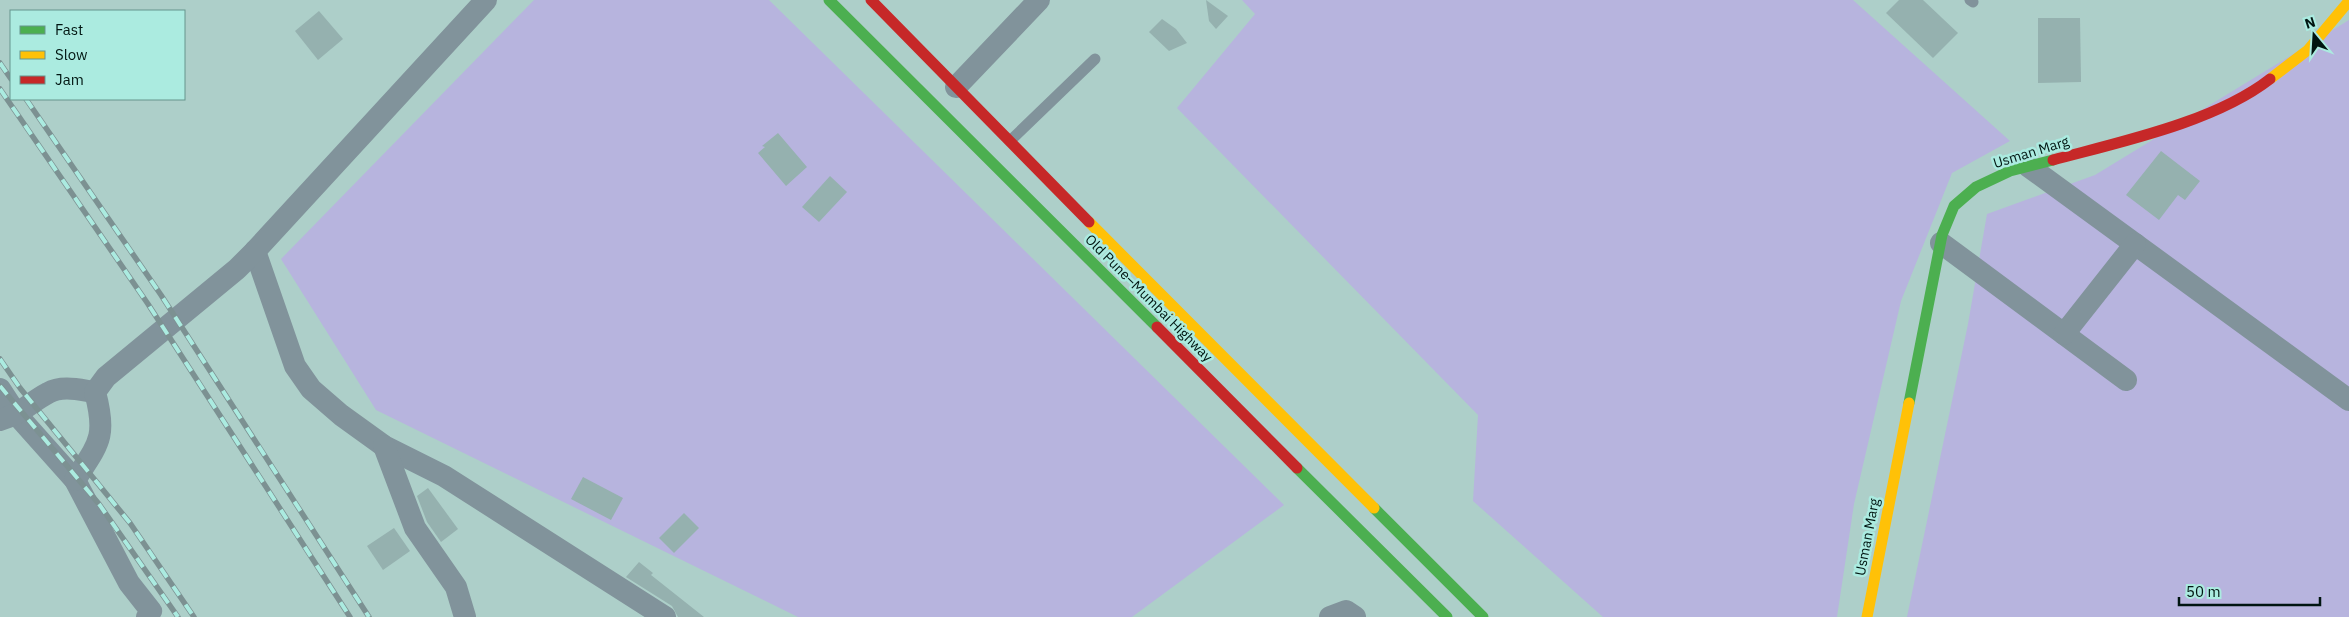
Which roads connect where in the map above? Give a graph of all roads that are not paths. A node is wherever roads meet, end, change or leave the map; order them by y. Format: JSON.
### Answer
{"nodes":[{"id":1,"x":486,"y":0,"type":"edge"},
{"id":2,"x":829,"y":0,"type":"edge"},
{"id":3,"x":871,"y":0,"type":"edge"},
{"id":4,"x":1038,"y":0,"type":"edge"},
{"id":5,"x":2349,"y":1,"type":"edge"},
{"id":6,"x":1095,"y":58,"type":"dead end"},
{"id":7,"x":956,"y":87,"type":"junction"},
{"id":8,"x":1010,"y":141,"type":"junction"},
{"id":9,"x":2028,"y":166,"type":"junction"},
{"id":10,"x":1941,"y":243,"type":"junction"},
{"id":11,"x":2135,"y":244,"type":"junction"},
{"id":12,"x":255,"y":251,"type":"junction"},
{"id":13,"x":2064,"y":334,"type":"junction"},
{"id":14,"x":2126,"y":380,"type":"dead end"},
{"id":15,"x":0,"y":389,"type":"edge"},
{"id":16,"x":95,"y":392,"type":"junction"},
{"id":17,"x":2349,"y":400,"type":"edge"},
{"id":18,"x":9,"y":417,"type":"edge"},
{"id":19,"x":384,"y":446,"type":"junction"},
{"id":20,"x":75,"y":480,"type":"junction"},
{"id":21,"x":152,"y":615,"type":"edge"},
{"id":22,"x":465,"y":617,"type":"edge"},
{"id":23,"x":665,"y":617,"type":"edge"},
{"id":24,"x":1330,"y":617,"type":"edge"},
{"id":25,"x":1355,"y":617,"type":"edge"},
{"id":26,"x":1447,"y":617,"type":"edge"},
{"id":27,"x":1483,"y":617,"type":"edge"},
{"id":28,"x":1867,"y":617,"type":"edge"}],
"edges":[{"from":1,"to":12,"type":"street"},
{"from":2,"to":26,"type":"main road","name":"Old Pune–Mumbai Highway"},
{"from":3,"to":7,"type":"main road","name":"Old Pune–Mumbai Highway"},
{"from":4,"to":7,"type":"street"},
{"from":5,"to":9,"type":"main road","name":"Usman Marg"},
{"from":6,"to":8,"type":"lane"},
{"from":7,"to":8,"type":"main road","name":"Old Pune–Mumbai Highway"},
{"from":8,"to":27,"type":"main road","name":"Old Pune–Mumbai Highway"},
{"from":9,"to":10,"type":"main road","name":"Usman Marg"},
{"from":9,"to":11,"type":"street"},
{"from":10,"to":13,"type":"street"},
{"from":10,"to":28,"type":"main road","name":"Usman Marg"},
{"from":11,"to":13,"type":"street"},
{"from":11,"to":17,"type":"street"},
{"from":12,"to":16,"type":"street"},
{"from":12,"to":19,"type":"street"},
{"from":13,"to":14,"type":"street"},
{"from":15,"to":18,"type":"street"},
{"from":16,"to":18,"type":"street"},
{"from":16,"to":20,"type":"street"},
{"from":18,"to":20,"type":"street"},
{"from":19,"to":22,"type":"street"},
{"from":19,"to":23,"type":"street"},
{"from":20,"to":21,"type":"street"},
{"from":24,"to":25,"type":"street"}]}
